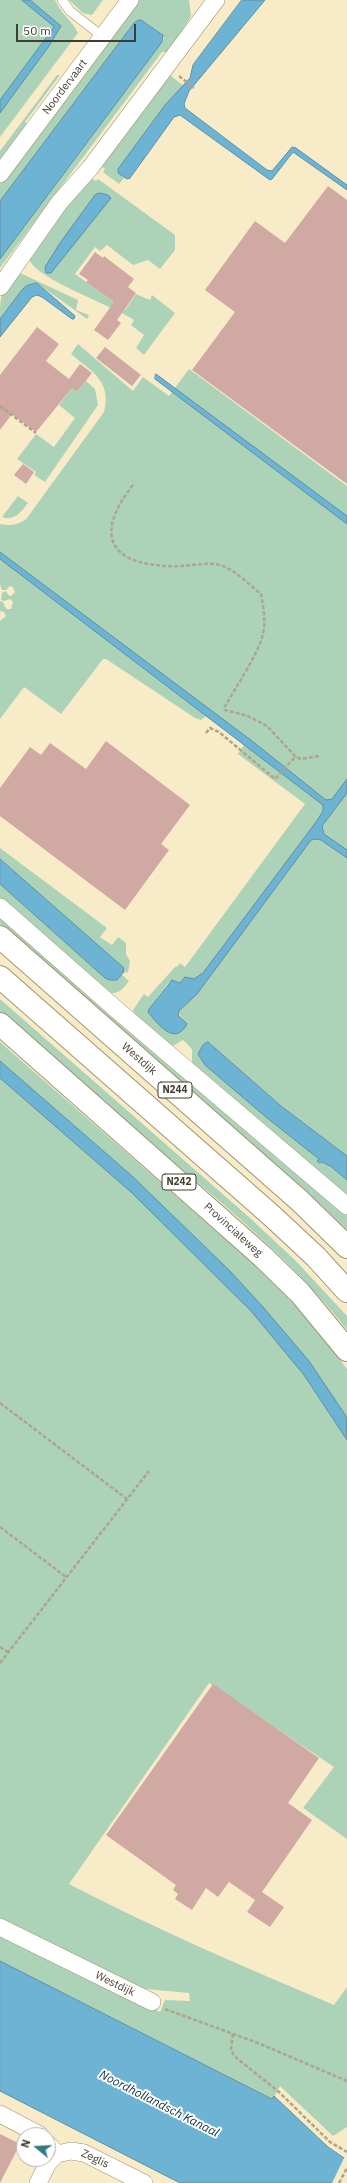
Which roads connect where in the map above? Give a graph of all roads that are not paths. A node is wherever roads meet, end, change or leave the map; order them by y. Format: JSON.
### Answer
{"nodes":[{"id":1,"x":62,"y":0,"type":"edge"},
{"id":2,"x":130,"y":0,"type":"edge"},
{"id":3,"x":216,"y":0,"type":"edge"},
{"id":4,"x":103,"y":37,"type":"junction"},
{"id":5,"x":0,"y":174,"type":"edge"},
{"id":6,"x":0,"y":287,"type":"edge"},
{"id":7,"x":0,"y":907,"type":"edge"},
{"id":8,"x":0,"y":937,"type":"edge"},
{"id":9,"x":0,"y":977,"type":"edge"},
{"id":10,"x":0,"y":1024,"type":"edge"},
{"id":11,"x":347,"y":1206,"type":"edge"},
{"id":12,"x":347,"y":1247,"type":"edge"},
{"id":13,"x":347,"y":1291,"type":"edge"},
{"id":14,"x":347,"y":1350,"type":"edge"},
{"id":15,"x":0,"y":1927,"type":"edge"},
{"id":16,"x":152,"y":2002,"type":"road end"},
{"id":17,"x":0,"y":2114,"type":"edge"},
{"id":18,"x":25,"y":2127,"type":"edge"},
{"id":19,"x":56,"y":2149,"type":"edge"},
{"id":20,"x":46,"y":2167,"type":"edge"},
{"id":21,"x":38,"y":2183,"type":"edge"},
{"id":22,"x":144,"y":2183,"type":"edge"}],
"edges":[{"from":1,"to":4,"type":"lane"},
{"from":2,"to":4,"type":"street","name":"Noordervaart"},
{"from":3,"to":6,"type":"street"},
{"from":4,"to":5,"type":"street","name":"Noordervaart"},
{"from":7,"to":11,"type":"street","name":"Westdijk"},
{"from":8,"to":12,"type":"main road","name":"Westdijk","number":"N244"},
{"from":9,"to":13,"type":"main road"},
{"from":10,"to":14,"type":"main road","name":"Provincialeweg","number":"N242"},
{"from":15,"to":16,"type":"street","name":"Westdijk"},
{"from":17,"to":18,"type":"street"},
{"from":19,"to":22,"type":"street","name":"Zeglis"},
{"from":20,"to":21,"type":"street"}]}
